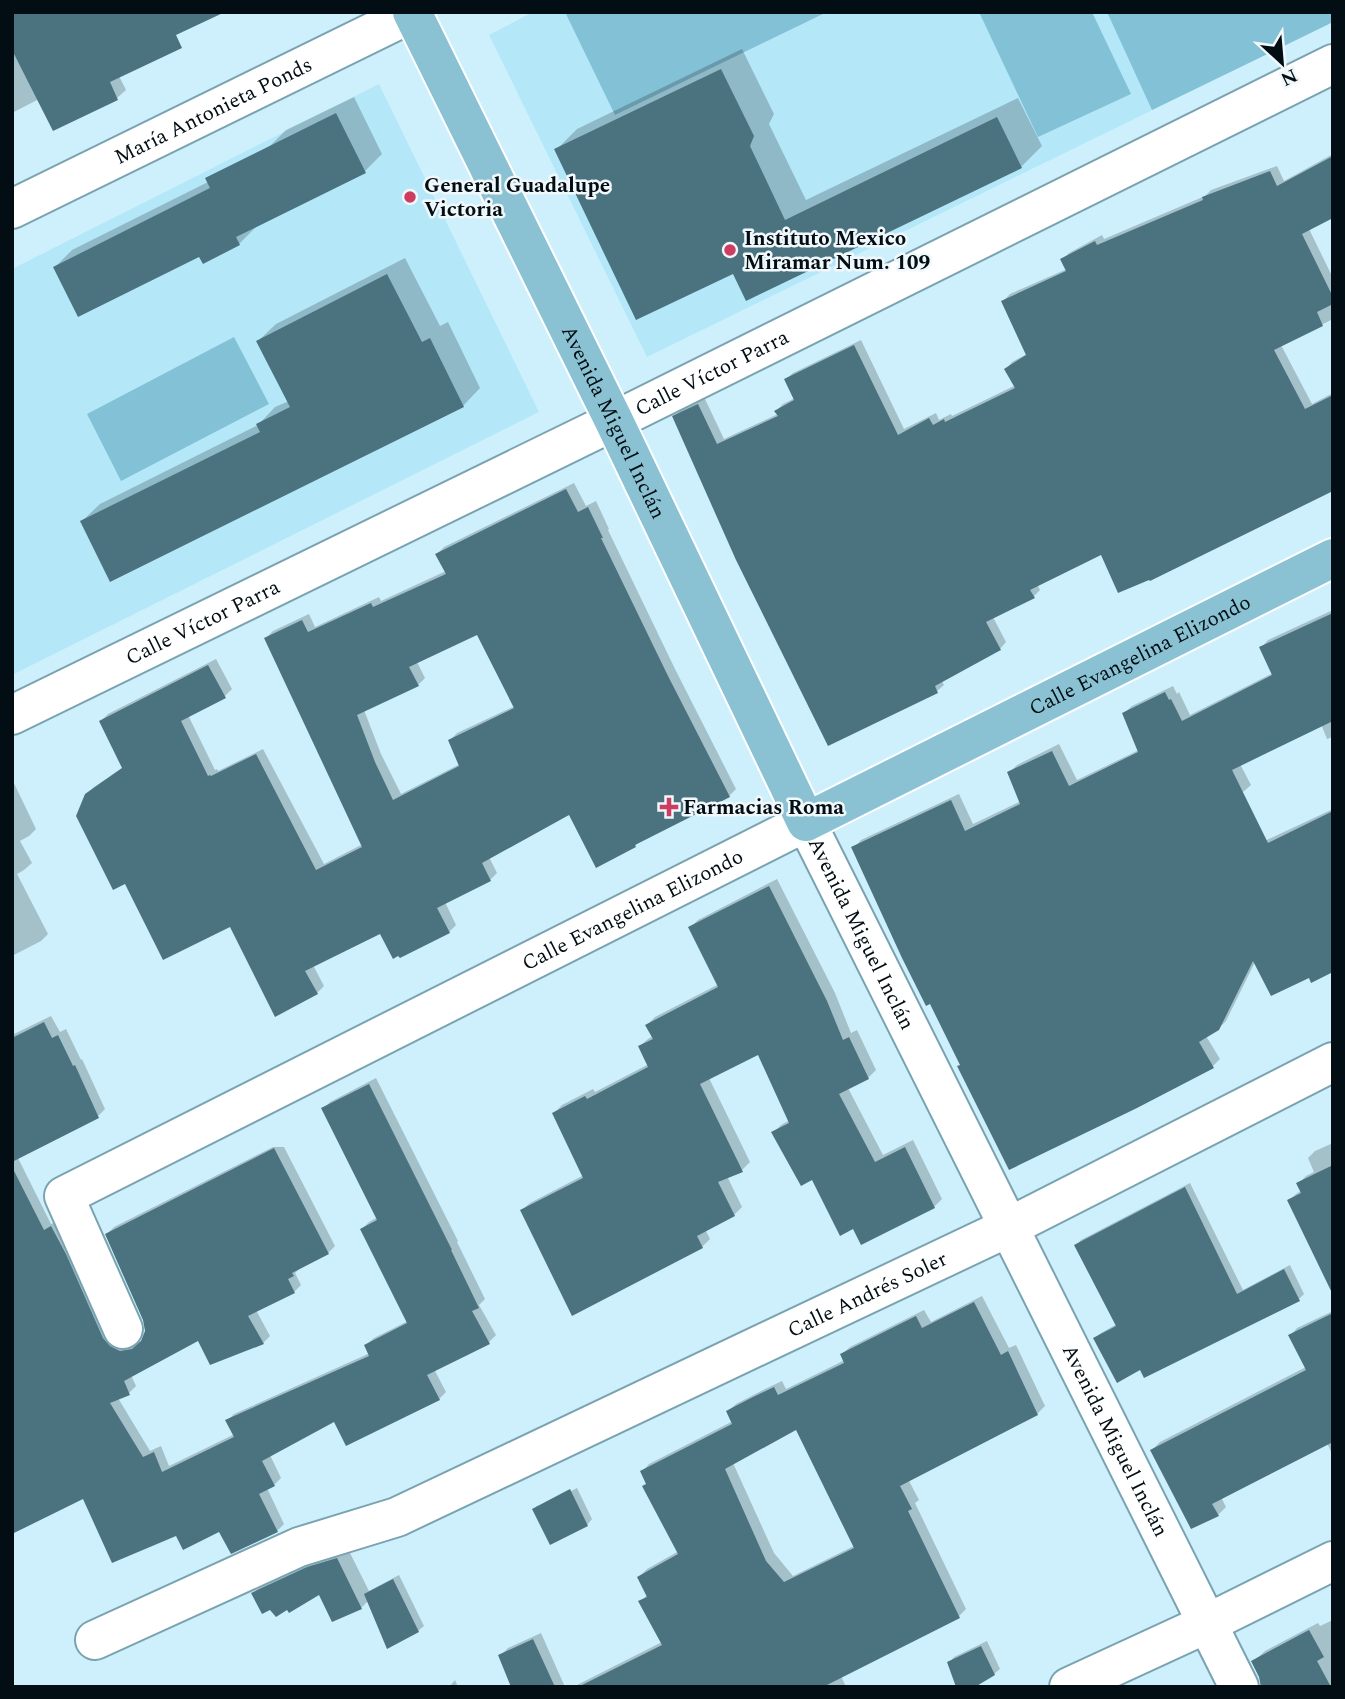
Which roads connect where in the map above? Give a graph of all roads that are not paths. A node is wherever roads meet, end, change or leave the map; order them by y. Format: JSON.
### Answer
{"nodes":[{"id":1,"x":413,"y":12,"type":"edge"},
{"id":2,"x":1333,"y":64,"type":"edge"},
{"id":3,"x":12,"y":209,"type":"edge"},
{"id":4,"x":614,"y":421,"type":"junction"},
{"id":5,"x":1333,"y":558,"type":"edge"},
{"id":6,"x":12,"y":715,"type":"edge"},
{"id":7,"x":806,"y":822,"type":"junction"},
{"id":8,"x":1333,"y":1062,"type":"edge"},
{"id":9,"x":1009,"y":1227,"type":"junction"},
{"id":10,"x":124,"y":1329,"type":"dead end"},
{"id":11,"x":1333,"y":1561,"type":"edge"},
{"id":12,"x":1208,"y":1623,"type":"junction"},
{"id":13,"x":95,"y":1640,"type":"dead end"},
{"id":14,"x":1069,"y":1687,"type":"edge"},
{"id":15,"x":1239,"y":1687,"type":"edge"}],
"edges":[{"from":1,"to":3,"type":"street","name":"María Antonieta Ponds"},
{"from":1,"to":4,"type":"main road","name":"Avenida Miguel Inclán"},
{"from":2,"to":4,"type":"street","name":"Calle Víctor Parra"},
{"from":4,"to":6,"type":"street","name":"Calle Víctor Parra"},
{"from":4,"to":7,"type":"main road","name":"Avenida Miguel Inclán"},
{"from":5,"to":7,"type":"main road","name":"Calle Evangelina Elizondo"},
{"from":7,"to":9,"type":"street","name":"Avenida Miguel Inclán"},
{"from":7,"to":10,"type":"street","name":"Calle Evangelina Elizondo"},
{"from":8,"to":9,"type":"street","name":"Calle Andrés Soler"},
{"from":9,"to":12,"type":"street","name":"Avenida Miguel Inclán"},
{"from":9,"to":13,"type":"street","name":"Calle Andrés Soler"},
{"from":11,"to":12,"type":"street"},
{"from":12,"to":14,"type":"street"},
{"from":12,"to":15,"type":"street","name":"Avenida Miguel Inclán"}]}
